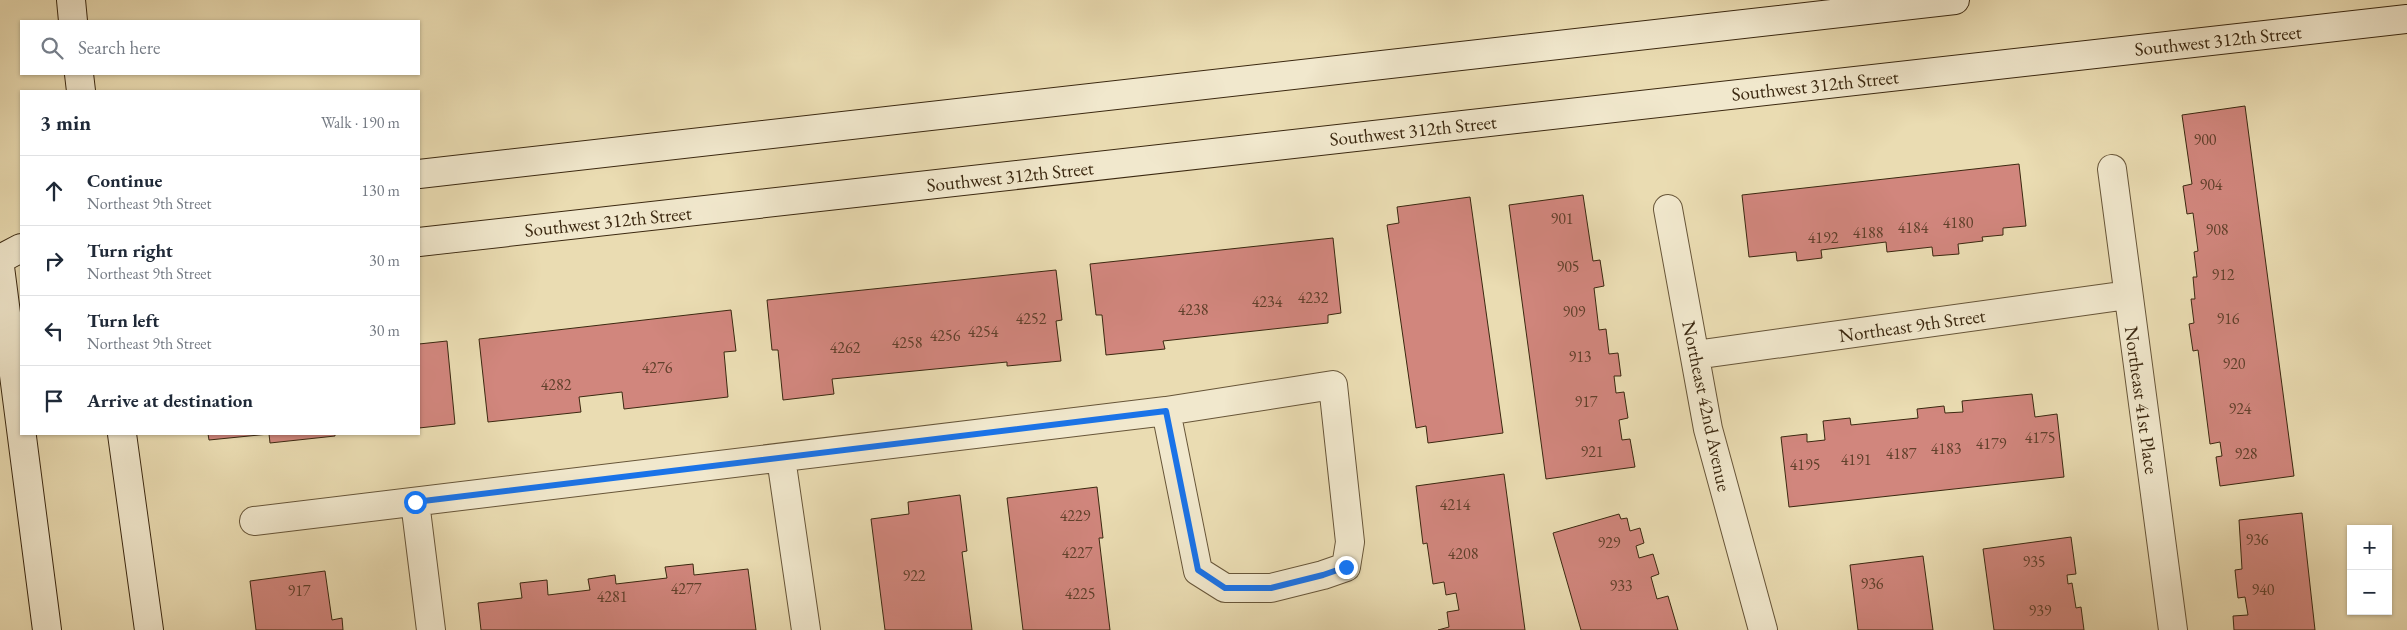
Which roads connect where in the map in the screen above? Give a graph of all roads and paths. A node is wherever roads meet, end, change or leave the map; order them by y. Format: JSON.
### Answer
{"nodes":[{"id":1,"x":71,"y":0,"type":"edge"},
{"id":2,"x":1955,"y":0,"type":"edge"},
{"id":3,"x":2407,"y":19,"type":"edge"},
{"id":4,"x":73,"y":20,"type":"edge"},
{"id":5,"x":79,"y":75,"type":"edge"},
{"id":6,"x":81,"y":90,"type":"edge"},
{"id":7,"x":2112,"y":169,"type":"dead end"},
{"id":8,"x":420,"y":174,"type":"edge"},
{"id":9,"x":1668,"y":209,"type":"dead end"},
{"id":10,"x":420,"y":242,"type":"edge"},
{"id":11,"x":20,"y":249,"type":"edge"},
{"id":12,"x":0,"y":259,"type":"edge"},
{"id":13,"x":20,"y":263,"type":"edge"},
{"id":14,"x":0,"y":266,"type":"edge"},
{"id":15,"x":2128,"y":295,"type":"junction"},
{"id":16,"x":1695,"y":355,"type":"junction"},
{"id":17,"x":1166,"y":411,"type":"junction"},
{"id":18,"x":20,"y":421,"type":"edge"},
{"id":19,"x":22,"y":435,"type":"edge"},
{"id":20,"x":122,"y":435,"type":"edge"},
{"id":21,"x":781,"y":458,"type":"junction"},
{"id":22,"x":415,"y":502,"type":"junction"},
{"id":23,"x":254,"y":521,"type":"dead end"},
{"id":24,"x":47,"y":630,"type":"edge"},
{"id":25,"x":149,"y":630,"type":"edge"},
{"id":26,"x":431,"y":630,"type":"edge"},
{"id":27,"x":806,"y":630,"type":"edge"},
{"id":28,"x":1762,"y":630,"type":"edge"},
{"id":29,"x":2172,"y":630,"type":"edge"}],
"edges":[{"from":1,"to":4,"type":"main road"},
{"from":2,"to":8,"type":"main road"},
{"from":3,"to":10,"type":"main road","name":"Southwest 312th Street"},
{"from":5,"to":6,"type":"main road"},
{"from":7,"to":15,"type":"main road","name":"Northeast 41st Place"},
{"from":9,"to":16,"type":"main road","name":"Northeast 42nd Avenue"},
{"from":11,"to":12,"type":"main road"},
{"from":12,"to":13,"type":"main road"},
{"from":14,"to":18,"type":"main road"},
{"from":15,"to":16,"type":"main road","name":"Northeast 9th Street"},
{"from":15,"to":29,"type":"main road","name":"Northeast 41st Place"},
{"from":16,"to":28,"type":"main road","name":"Northeast 42nd Avenue"},
{"from":17,"to":17,"type":"main road"},
{"from":17,"to":21,"type":"main road"},
{"from":19,"to":24,"type":"main road"},
{"from":20,"to":25,"type":"main road"},
{"from":21,"to":22,"type":"main road"},
{"from":21,"to":27,"type":"main road"},
{"from":22,"to":23,"type":"main road"},
{"from":22,"to":26,"type":"main road"}]}
